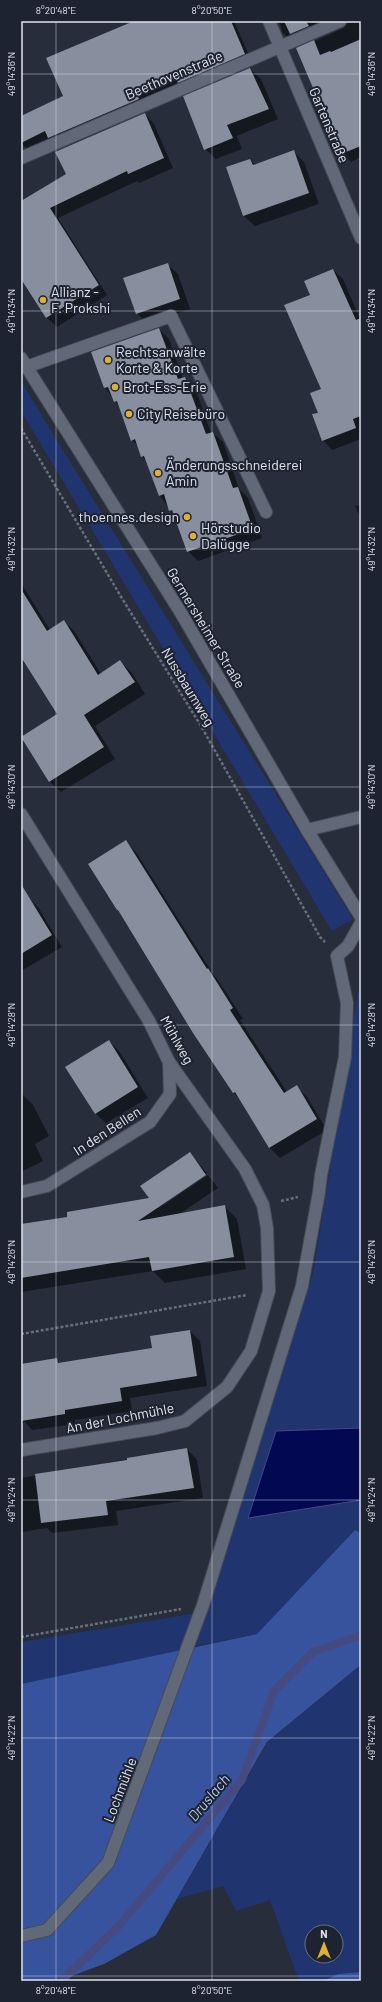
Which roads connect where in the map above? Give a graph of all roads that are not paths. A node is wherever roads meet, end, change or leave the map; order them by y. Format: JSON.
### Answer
{"nodes":[{"id":1,"x":269,"y":21,"type":"edge"},
{"id":2,"x":340,"y":21,"type":"edge"},
{"id":3,"x":279,"y":46,"type":"junction"},
{"id":4,"x":21,"y":158,"type":"edge"},
{"id":5,"x":361,"y":238,"type":"edge"},
{"id":6,"x":24,"y":362,"type":"edge"},
{"id":7,"x":266,"y":512,"type":"dead end"},
{"id":8,"x":21,"y":814,"type":"edge"},
{"id":9,"x":361,"y":817,"type":"edge"},
{"id":10,"x":307,"y":830,"type":"junction"},
{"id":11,"x":361,"y":916,"type":"edge"},
{"id":12,"x":361,"y":924,"type":"edge"},
{"id":13,"x":169,"y":1062,"type":"junction"},
{"id":14,"x":21,"y":1192,"type":"edge"},
{"id":15,"x":269,"y":1291,"type":"joint"},
{"id":16,"x":21,"y":1450,"type":"edge"},
{"id":17,"x":21,"y":1936,"type":"edge"}],
"edges":[{"from":1,"to":3,"type":"street","name":"Gartenstraße"},
{"from":2,"to":3,"type":"street","name":"Beethovenstraße"},
{"from":3,"to":4,"type":"street","name":"Beethovenstraße"},
{"from":3,"to":5,"type":"street","name":"Gartenstraße"},
{"from":6,"to":7,"type":"street"},
{"from":6,"to":10,"type":"street","name":"Germersheimer Straße"},
{"from":8,"to":13,"type":"street","name":"Mühlweg"},
{"from":9,"to":10,"type":"street"},
{"from":10,"to":11,"type":"street","name":"Germersheimer Straße"},
{"from":12,"to":17,"type":"street","name":"Lochmühle"},
{"from":13,"to":14,"type":"street","name":"In den Bellen"},
{"from":13,"to":15,"type":"street","name":"Mühlweg"},
{"from":15,"to":16,"type":"street","name":"An der Lochmühle"}]}
